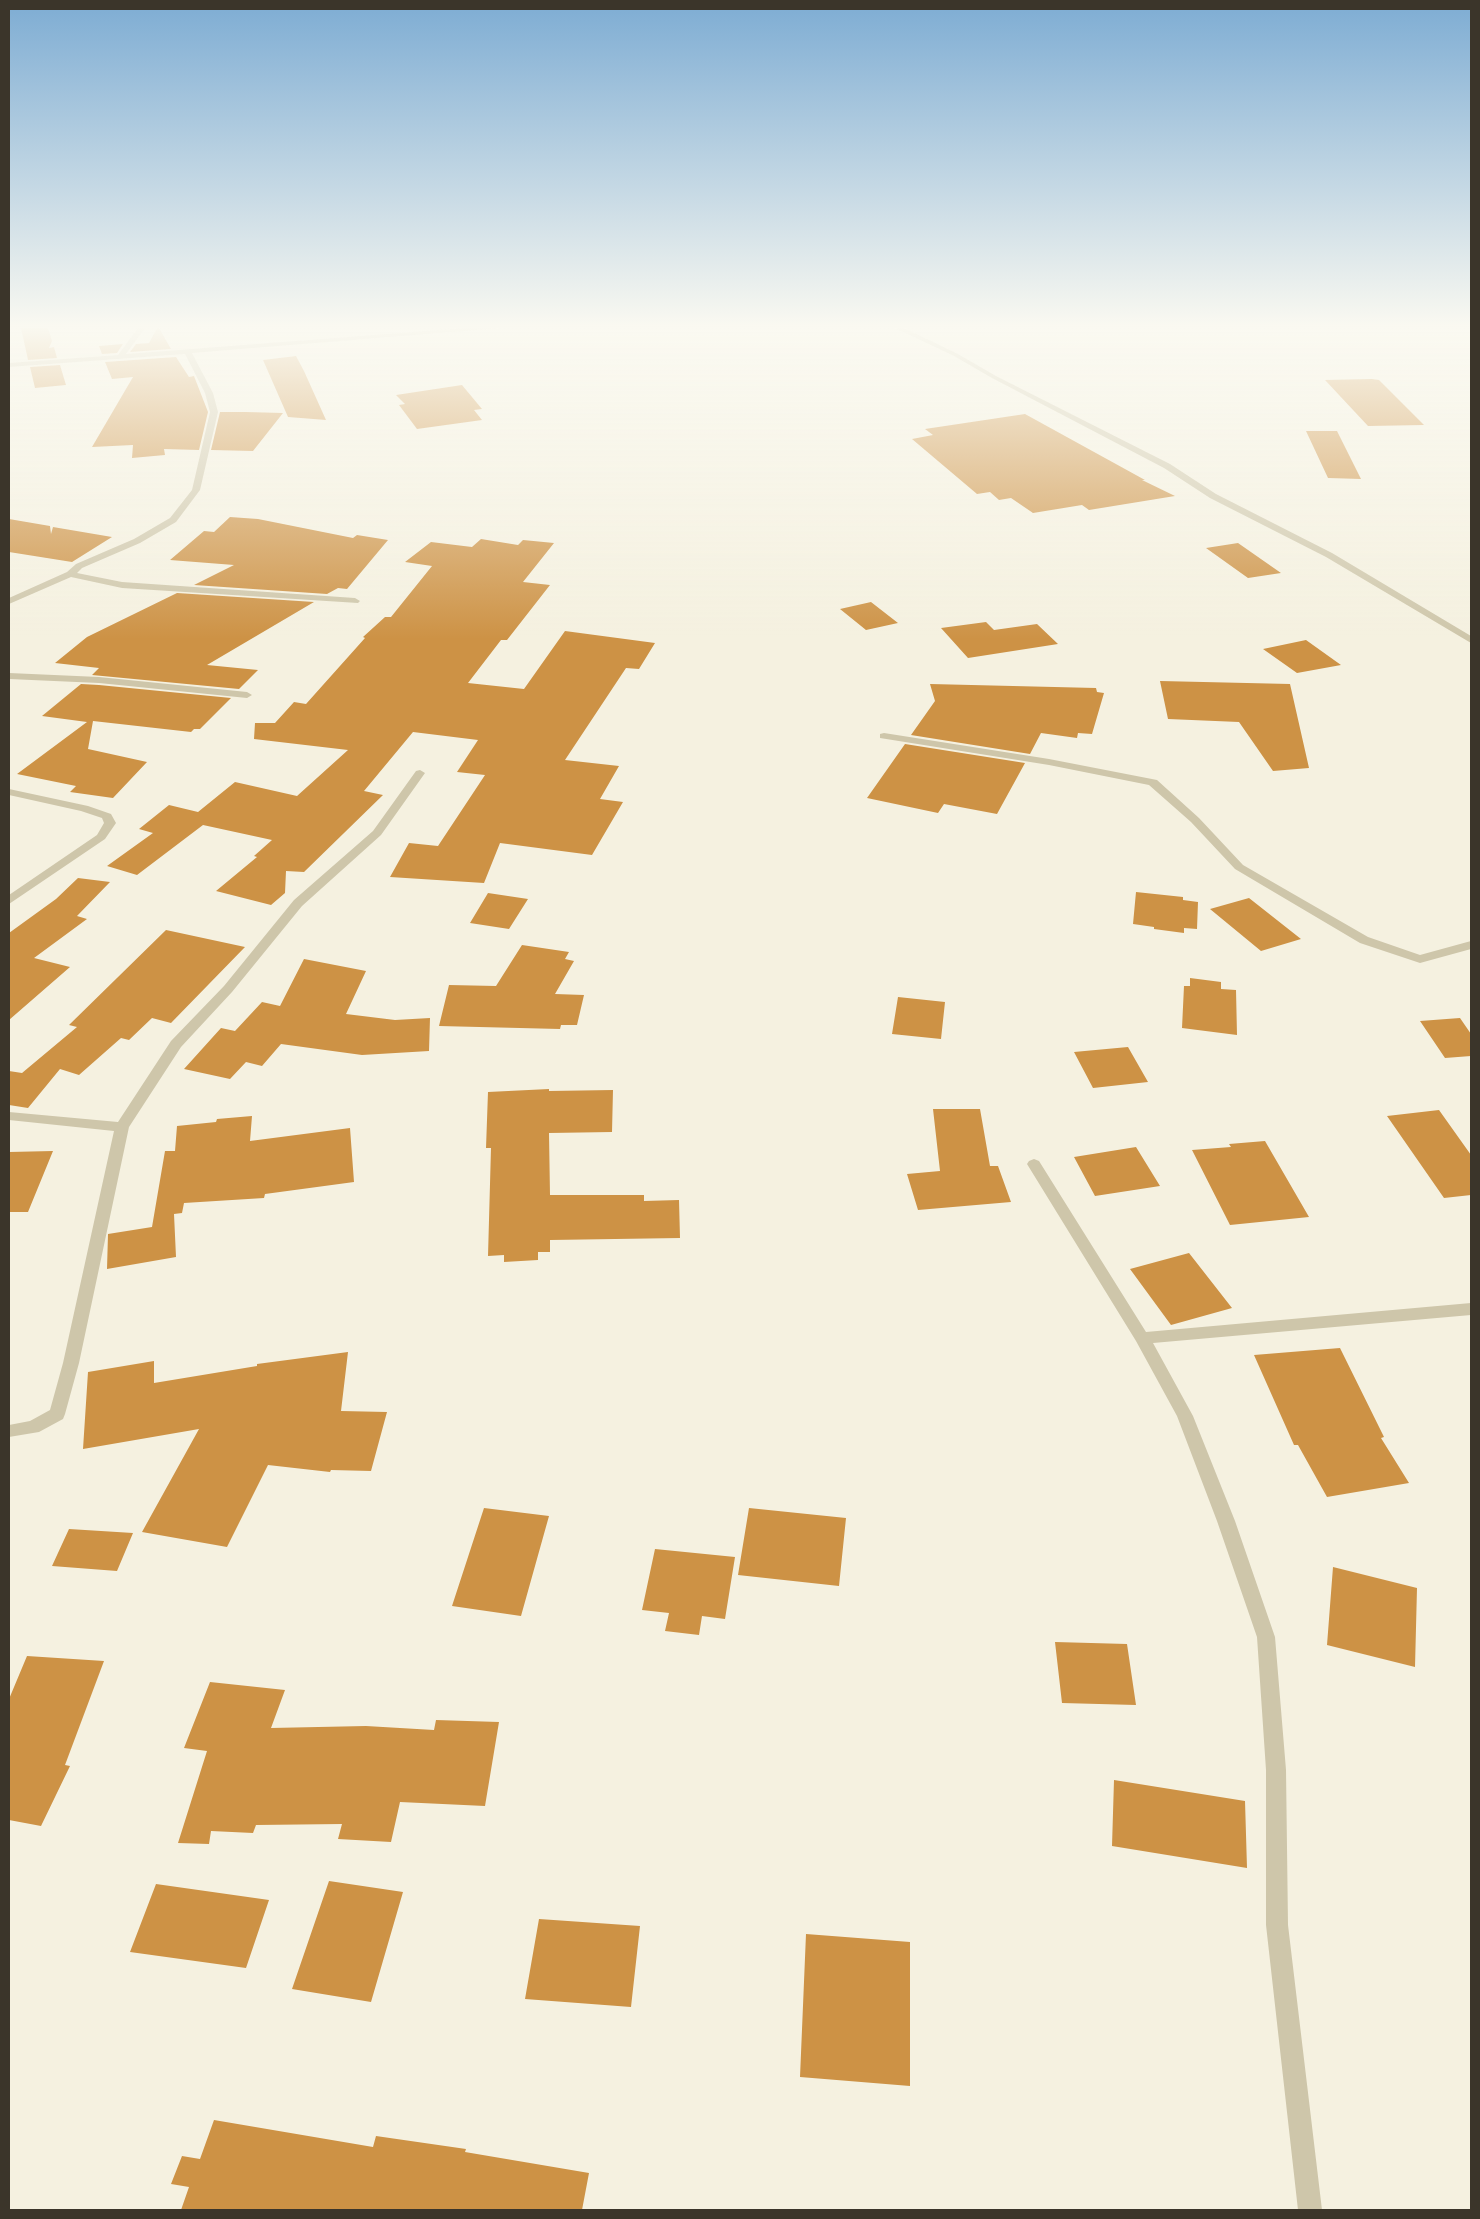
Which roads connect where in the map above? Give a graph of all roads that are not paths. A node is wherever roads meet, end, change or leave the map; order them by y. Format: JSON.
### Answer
{"nodes":[{"id":1,"x":209,"y":432,"type":"edge"},
{"id":2,"x":1100,"y":432,"type":"edge"},
{"id":3,"x":70,"y":574,"type":"junction"},
{"id":4,"x":9,"y":600,"type":"edge"},
{"id":5,"x":355,"y":600,"type":"dead end"},
{"id":6,"x":1471,"y":640,"type":"edge"},
{"id":7,"x":9,"y":676,"type":"edge"},
{"id":8,"x":246,"y":695,"type":"dead end"},
{"id":9,"x":884,"y":736,"type":"dead end"},
{"id":10,"x":420,"y":773,"type":"dead end"},
{"id":11,"x":9,"y":792,"type":"edge"},
{"id":12,"x":9,"y":900,"type":"edge"},
{"id":13,"x":1471,"y":945,"type":"edge"},
{"id":14,"x":9,"y":1116,"type":"edge"},
{"id":15,"x":122,"y":1127,"type":"junction"},
{"id":16,"x":1034,"y":1164,"type":"dead end"},
{"id":17,"x":1471,"y":1309,"type":"edge"},
{"id":18,"x":1142,"y":1338,"type":"junction"},
{"id":19,"x":9,"y":1431,"type":"edge"},
{"id":20,"x":1310,"y":2210,"type":"edge"}],
"edges":[{"from":1,"to":3,"type":"street"},
{"from":2,"to":6,"type":"street"},
{"from":3,"to":4,"type":"street"},
{"from":3,"to":5,"type":"street"},
{"from":7,"to":8,"type":"street"},
{"from":9,"to":13,"type":"street"},
{"from":10,"to":15,"type":"street"},
{"from":11,"to":12,"type":"street"},
{"from":14,"to":15,"type":"street"},
{"from":15,"to":19,"type":"street"},
{"from":16,"to":18,"type":"street"},
{"from":17,"to":18,"type":"street"},
{"from":18,"to":20,"type":"street"}]}
